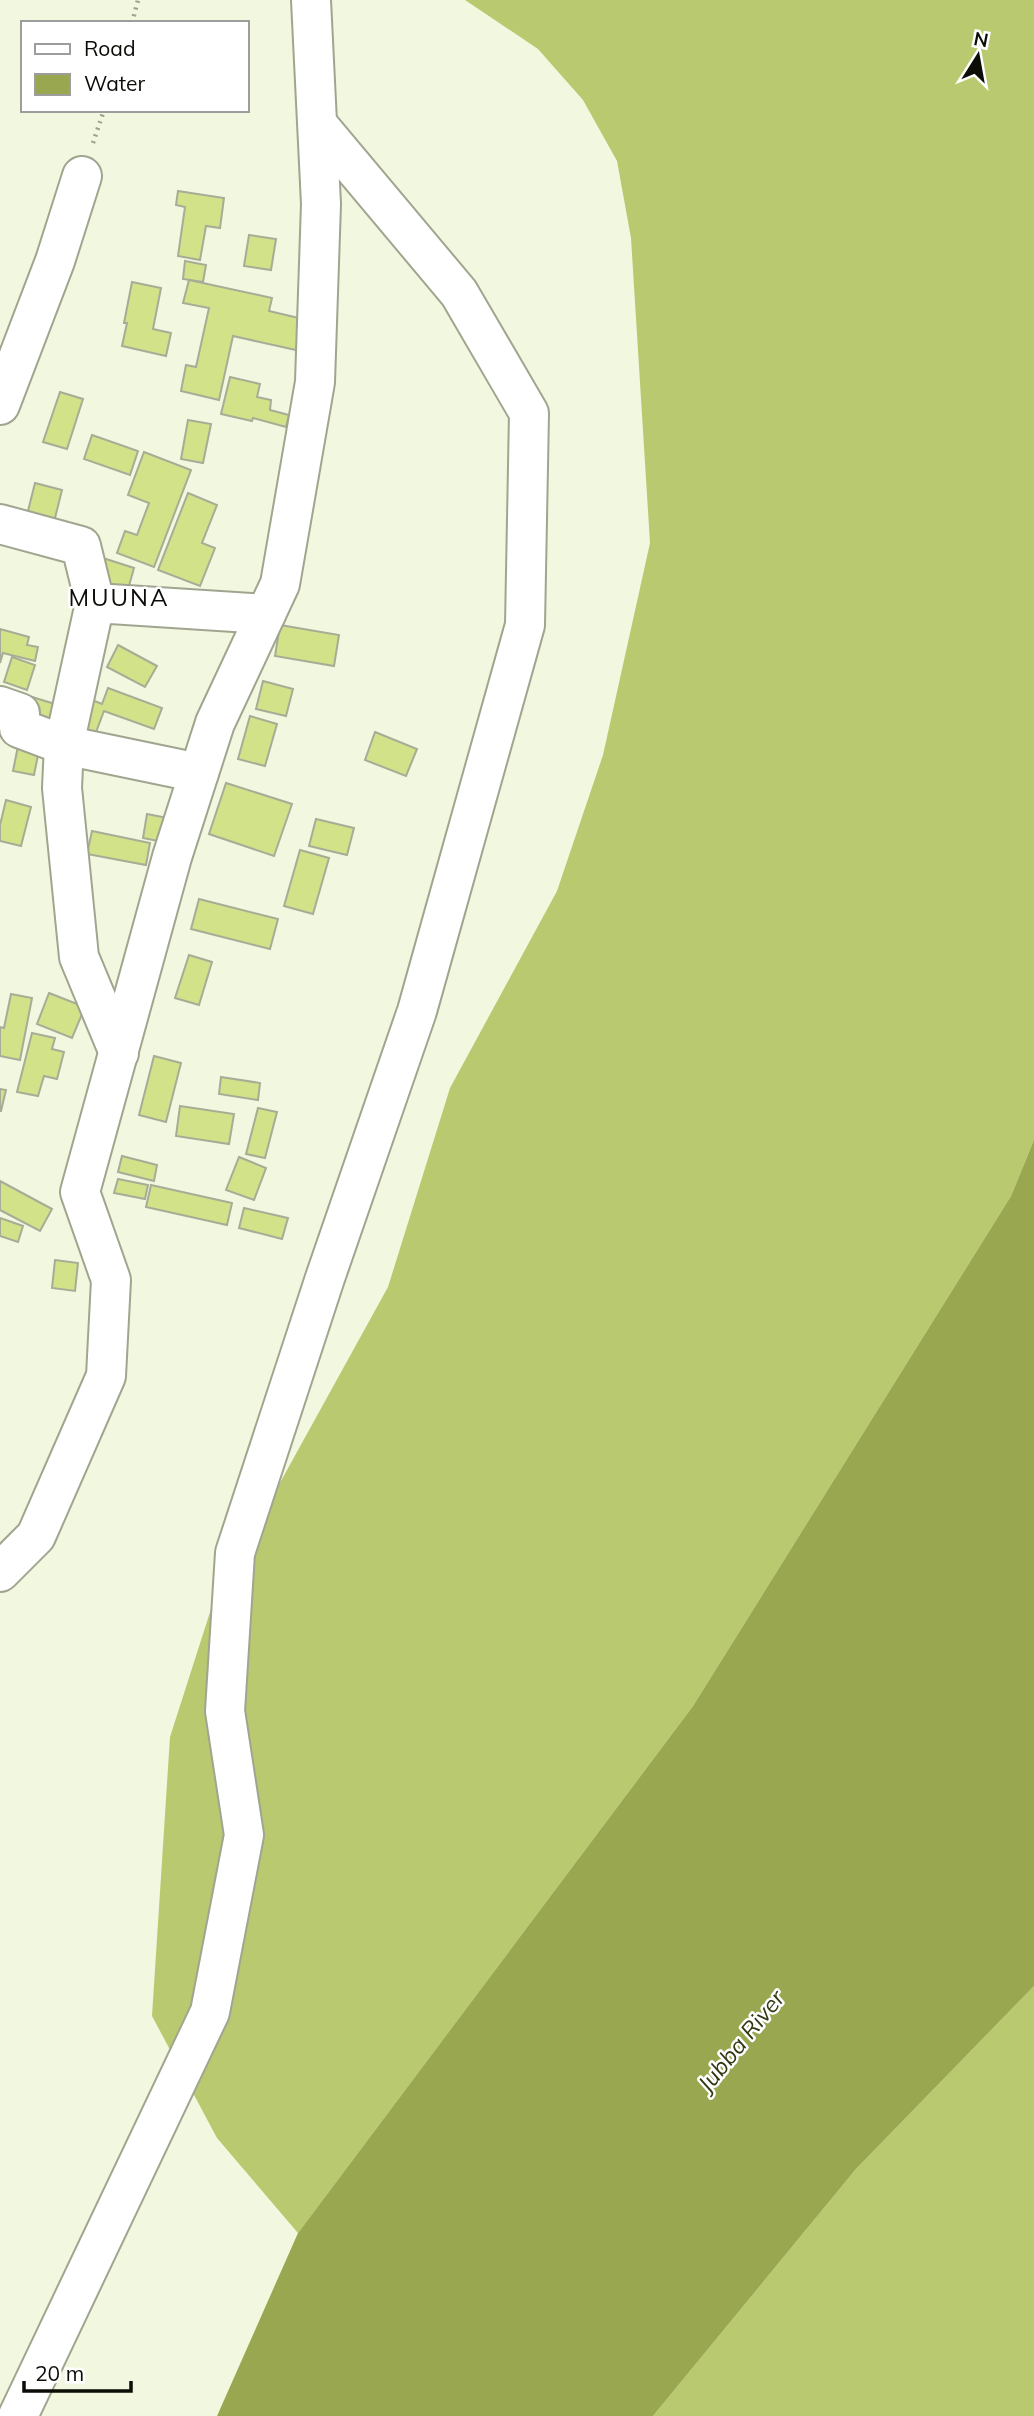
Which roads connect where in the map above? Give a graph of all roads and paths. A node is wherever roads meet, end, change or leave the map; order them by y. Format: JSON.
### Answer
{"nodes":[{"id":1,"x":138,"y":0,"type":"edge"},
{"id":2,"x":312,"y":0,"type":"edge"},
{"id":3,"x":133,"y":21,"type":"edge"},
{"id":4,"x":319,"y":125,"type":"junction"},
{"id":5,"x":82,"y":176,"type":"dead end"},
{"id":6,"x":0,"y":405,"type":"edge"},
{"id":7,"x":0,"y":524,"type":"edge"},
{"id":8,"x":95,"y":603,"type":"junction"},
{"id":9,"x":266,"y":614,"type":"junction"},
{"id":10,"x":0,"y":706,"type":"edge"},
{"id":11,"x":64,"y":745,"type":"junction"},
{"id":12,"x":199,"y":773,"type":"junction"},
{"id":13,"x":119,"y":1053,"type":"junction"},
{"id":14,"x":0,"y":1572,"type":"edge"},
{"id":15,"x":18,"y":2416,"type":"edge"}],
"edges":[{"from":1,"to":3,"type":"path"},
{"from":2,"to":4,"type":"street"},
{"from":4,"to":9,"type":"street"},
{"from":4,"to":15,"type":"street"},
{"from":5,"to":6,"type":"street"},
{"from":7,"to":8,"type":"street"},
{"from":8,"to":9,"type":"street"},
{"from":8,"to":11,"type":"street"},
{"from":9,"to":12,"type":"street"},
{"from":10,"to":11,"type":"street"},
{"from":11,"to":12,"type":"street"},
{"from":11,"to":13,"type":"street"},
{"from":12,"to":13,"type":"street"},
{"from":13,"to":14,"type":"street"}]}
